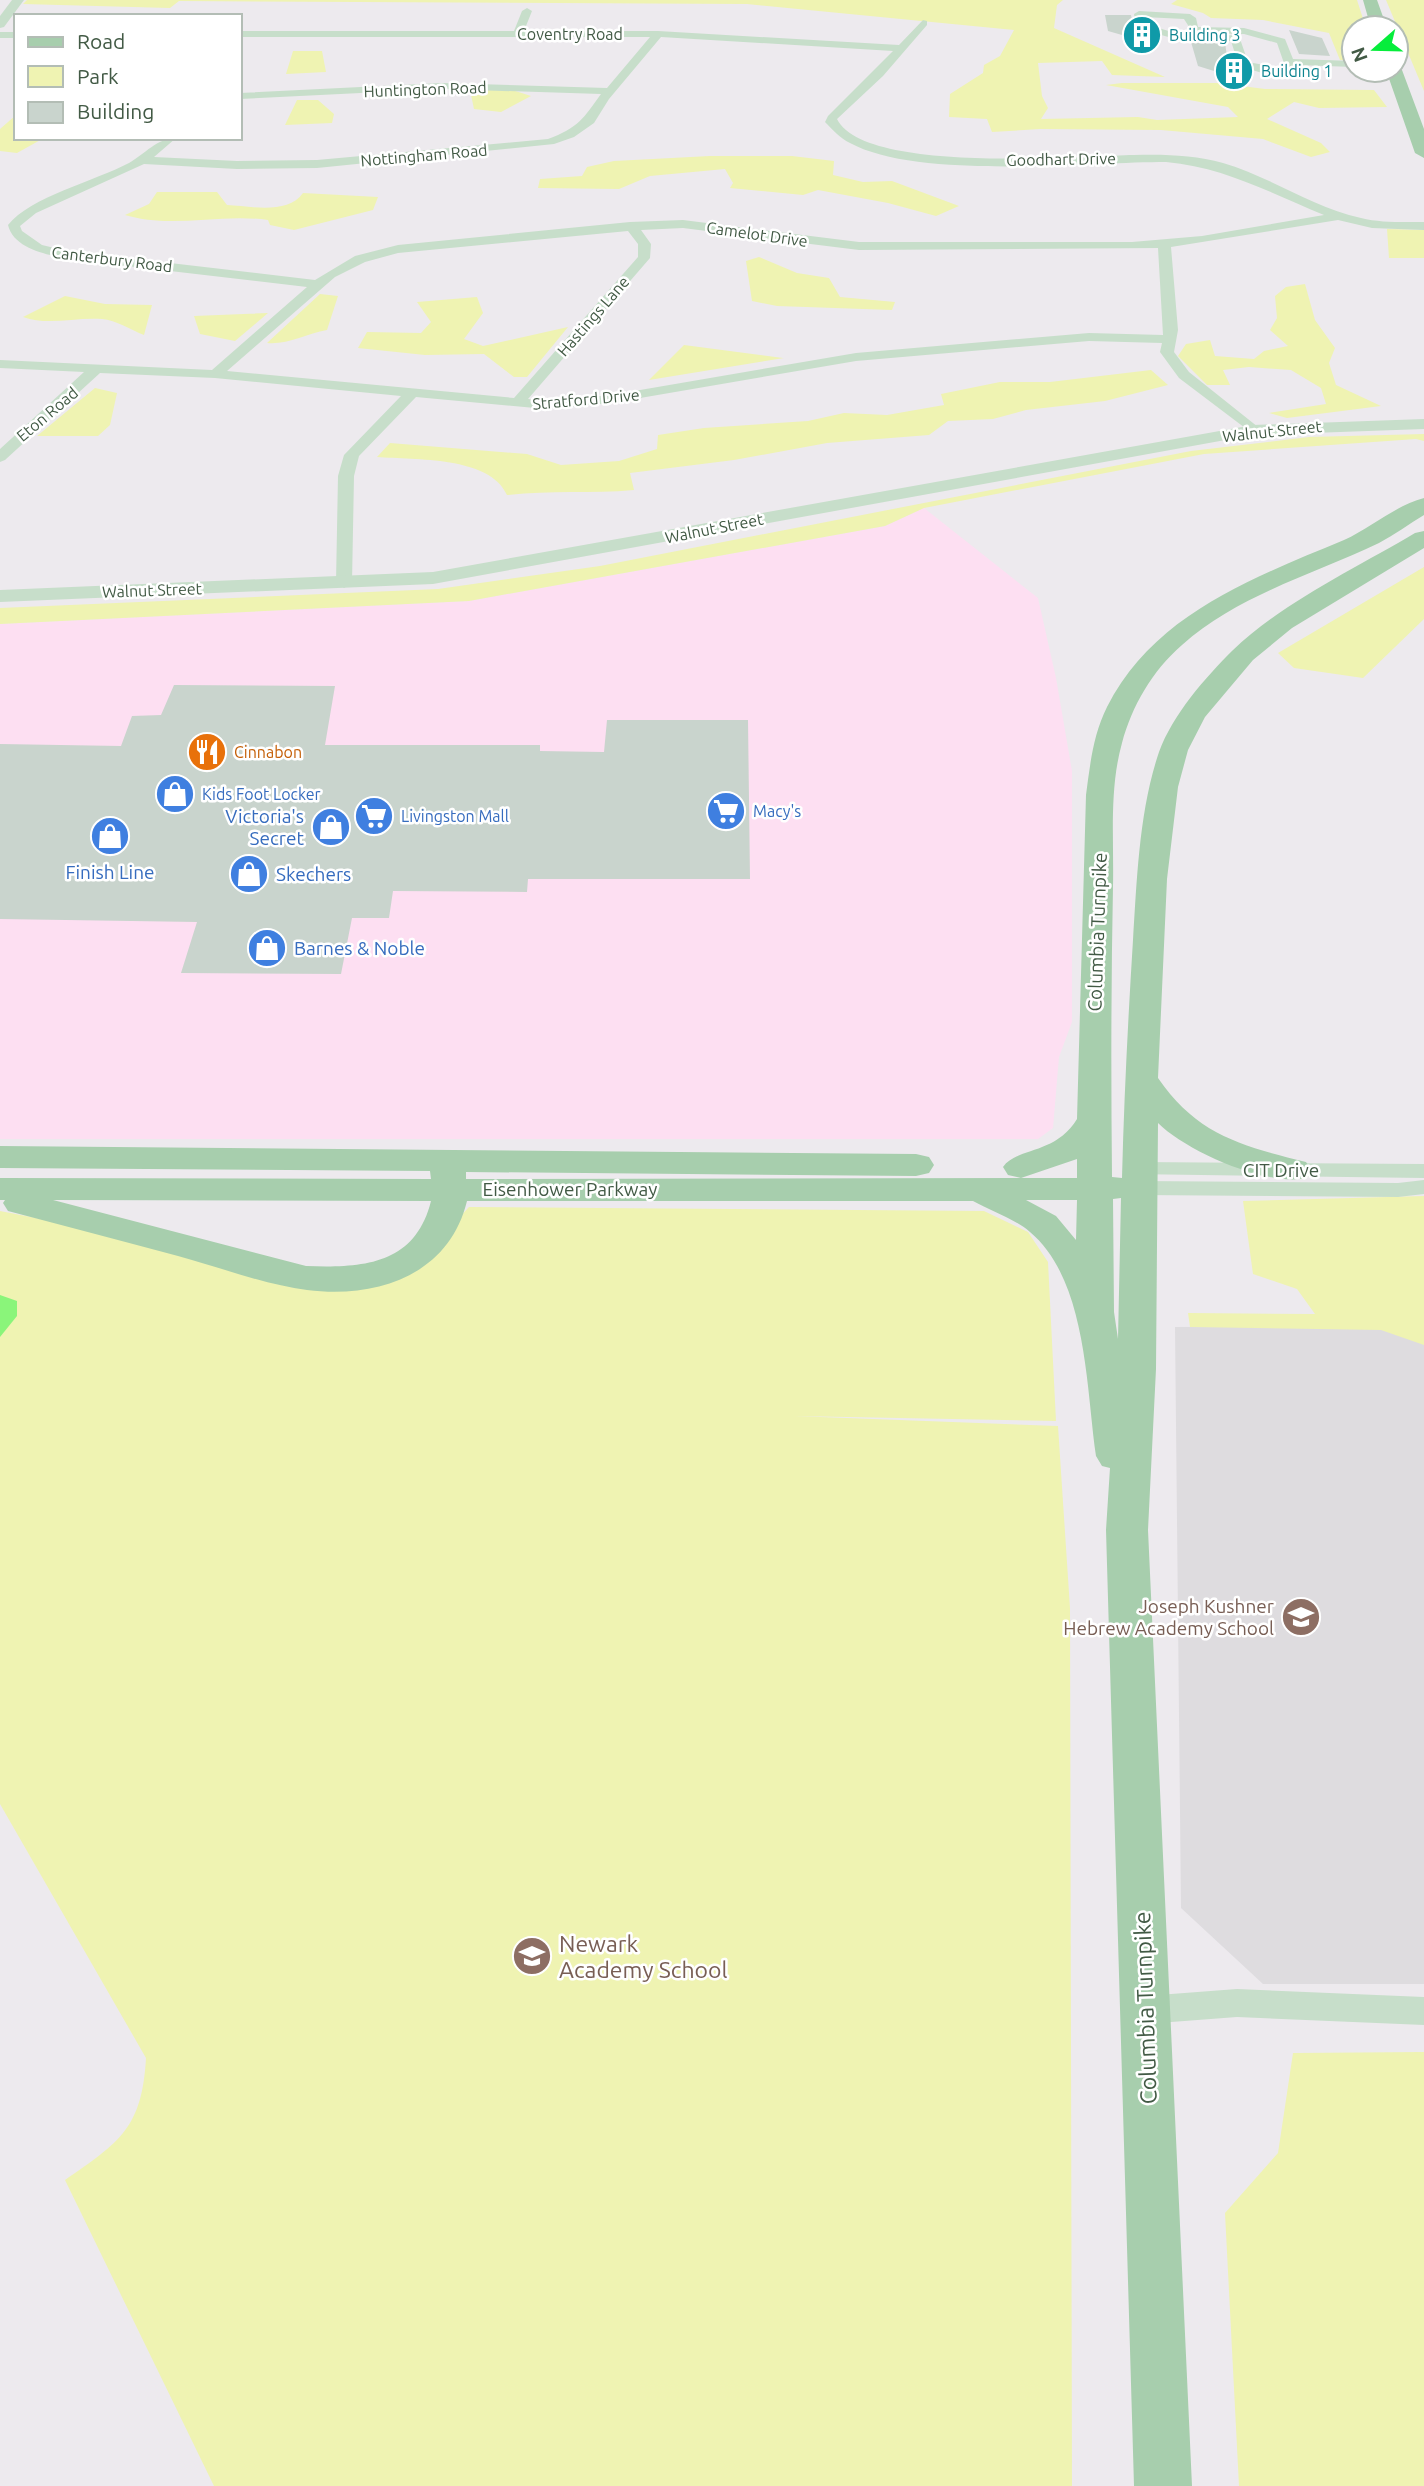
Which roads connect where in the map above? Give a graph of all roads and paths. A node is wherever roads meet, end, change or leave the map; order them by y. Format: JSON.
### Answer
{"nodes":[{"id":1,"x":18,"y":0,"type":"edge"},
{"id":2,"x":527,"y":10,"type":"dead end"},
{"id":3,"x":923,"y":23,"type":"dead end"},
{"id":4,"x":0,"y":24,"type":"edge"},
{"id":5,"x":242,"y":34,"type":"edge"},
{"id":6,"x":518,"y":34,"type":"junction"},
{"id":7,"x":658,"y":34,"type":"junction"},
{"id":8,"x":901,"y":48,"type":"junction"},
{"id":9,"x":1291,"y":64,"type":"junction"},
{"id":10,"x":1340,"y":66,"type":"edge"},
{"id":11,"x":1399,"y":84,"type":"edge"},
{"id":12,"x":611,"y":91,"type":"junction"},
{"id":13,"x":242,"y":96,"type":"edge"},
{"id":14,"x":167,"y":140,"type":"edge"},
{"id":15,"x":1424,"y":153,"type":"edge"},
{"id":16,"x":142,"y":160,"type":"junction"},
{"id":17,"x":1339,"y":216,"type":"junction"},
{"id":18,"x":630,"y":226,"type":"junction"},
{"id":19,"x":1424,"y":226,"type":"edge"},
{"id":20,"x":1164,"y":244,"type":"junction"},
{"id":21,"x":317,"y":284,"type":"junction"},
{"id":22,"x":1169,"y":339,"type":"junction"},
{"id":23,"x":0,"y":364,"type":"edge"},
{"id":24,"x":94,"y":371,"type":"junction"},
{"id":25,"x":215,"y":374,"type":"junction"},
{"id":26,"x":411,"y":394,"type":"junction"},
{"id":27,"x":516,"y":404,"type":"junction"},
{"id":28,"x":1424,"y":424,"type":"edge"},
{"id":29,"x":1253,"y":430,"type":"junction"},
{"id":30,"x":0,"y":457,"type":"edge"},
{"id":31,"x":1424,"y":505,"type":"edge"},
{"id":32,"x":1424,"y":538,"type":"edge"},
{"id":33,"x":344,"y":583,"type":"junction"},
{"id":34,"x":0,"y":596,"type":"edge"},
{"id":35,"x":1141,"y":1078,"type":"junction"},
{"id":36,"x":1096,"y":1116,"type":"junction"},
{"id":37,"x":0,"y":1157,"type":"edge"},
{"id":38,"x":1021,"y":1167,"type":"junction"},
{"id":39,"x":1293,"y":1170,"type":"junction"},
{"id":40,"x":1424,"y":1171,"type":"edge"},
{"id":41,"x":449,"y":1174,"type":"junction"},
{"id":42,"x":1095,"y":1177,"type":"junction"},
{"id":43,"x":1139,"y":1179,"type":"junction"},
{"id":44,"x":1424,"y":1187,"type":"edge"},
{"id":45,"x":977,"y":1188,"type":"junction"},
{"id":46,"x":0,"y":1189,"type":"edge"},
{"id":47,"x":0,"y":1198,"type":"edge"},
{"id":48,"x":1095,"y":1312,"type":"junction"},
{"id":49,"x":1127,"y":1530,"type":"junction"},
{"id":50,"x":1145,"y":2010,"type":"junction"},
{"id":51,"x":1424,"y":2011,"type":"edge"},
{"id":52,"x":1163,"y":2486,"type":"edge"}],
"edges":[{"from":1,"to":4,"type":"street"},
{"from":2,"to":6,"type":"street"},
{"from":3,"to":8,"type":"street","name":"Goodhart Drive"},
{"from":5,"to":6,"type":"street","name":"Coventry Road"},
{"from":6,"to":7,"type":"street","name":"Coventry Road"},
{"from":7,"to":8,"type":"street","name":"Coventry Road"},
{"from":7,"to":12,"type":"street","name":"Nottingham Road"},
{"from":8,"to":17,"type":"street","name":"Goodhart Drive"},
{"from":9,"to":9,"type":"street"},
{"from":9,"to":10,"type":"street"},
{"from":11,"to":15,"type":"main road"},
{"from":12,"to":13,"type":"street","name":"Huntington Road"},
{"from":12,"to":16,"type":"street","name":"Nottingham Road"},
{"from":14,"to":16,"type":"street","name":"Canterbury Road"},
{"from":16,"to":21,"type":"street","name":"Canterbury Road"},
{"from":17,"to":19,"type":"street","name":"Goodhart Drive"},
{"from":17,"to":20,"type":"street","name":"Camelot Drive"},
{"from":18,"to":20,"type":"street","name":"Camelot Drive"},
{"from":18,"to":21,"type":"street","name":"Camelot Drive"},
{"from":18,"to":27,"type":"street","name":"Hastings Lane"},
{"from":20,"to":22,"type":"street"},
{"from":21,"to":25,"type":"street","name":"Camelot Drive"},
{"from":22,"to":27,"type":"street","name":"Stratford Drive"},
{"from":22,"to":29,"type":"street"},
{"from":23,"to":24,"type":"street","name":"Stratford Drive"},
{"from":24,"to":25,"type":"street","name":"Stratford Drive"},
{"from":24,"to":30,"type":"street","name":"Eton Road"},
{"from":25,"to":26,"type":"street","name":"Stratford Drive"},
{"from":26,"to":27,"type":"street","name":"Stratford Drive"},
{"from":26,"to":33,"type":"street"},
{"from":28,"to":29,"type":"street","name":"Walnut Street"},
{"from":29,"to":33,"type":"street","name":"Walnut Street"},
{"from":31,"to":36,"type":"main road","name":"Columbia Turnpike"},
{"from":32,"to":35,"type":"main road","name":"Columbia Turnpike"},
{"from":33,"to":34,"type":"street","name":"Walnut Street"},
{"from":35,"to":39,"type":"main road"},
{"from":35,"to":43,"type":"main road","name":"Columbia Turnpike"},
{"from":36,"to":38,"type":"main road"},
{"from":36,"to":42,"type":"main road","name":"Columbia Turnpike"},
{"from":37,"to":41,"type":"main road","name":"Eisenhower Parkway"},
{"from":38,"to":41,"type":"main road","name":"Eisenhower Parkway"},
{"from":38,"to":42,"type":"main road","name":"Eisenhower Parkway"},
{"from":39,"to":40,"type":"street","name":"CIT Drive"},
{"from":39,"to":43,"type":"street","name":"CIT Drive"},
{"from":41,"to":45,"type":"main road","name":"Eisenhower Parkway"},
{"from":41,"to":46,"type":"main road","name":"Eisenhower Parkway"},
{"from":41,"to":47,"type":"main road"},
{"from":42,"to":43,"type":"main road","name":"Eisenhower Parkway"},
{"from":42,"to":45,"type":"main road","name":"Eisenhower Parkway"},
{"from":42,"to":48,"type":"main road","name":"Columbia Turnpike"},
{"from":43,"to":44,"type":"street","name":"CIT Drive"},
{"from":43,"to":49,"type":"main road","name":"Columbia Turnpike"},
{"from":45,"to":48,"type":"main road"},
{"from":48,"to":49,"type":"main road","name":"Columbia Turnpike"},
{"from":49,"to":50,"type":"main road","name":"Columbia Turnpike"},
{"from":50,"to":51,"type":"street"},
{"from":50,"to":52,"type":"main road","name":"Columbia Turnpike"}]}
